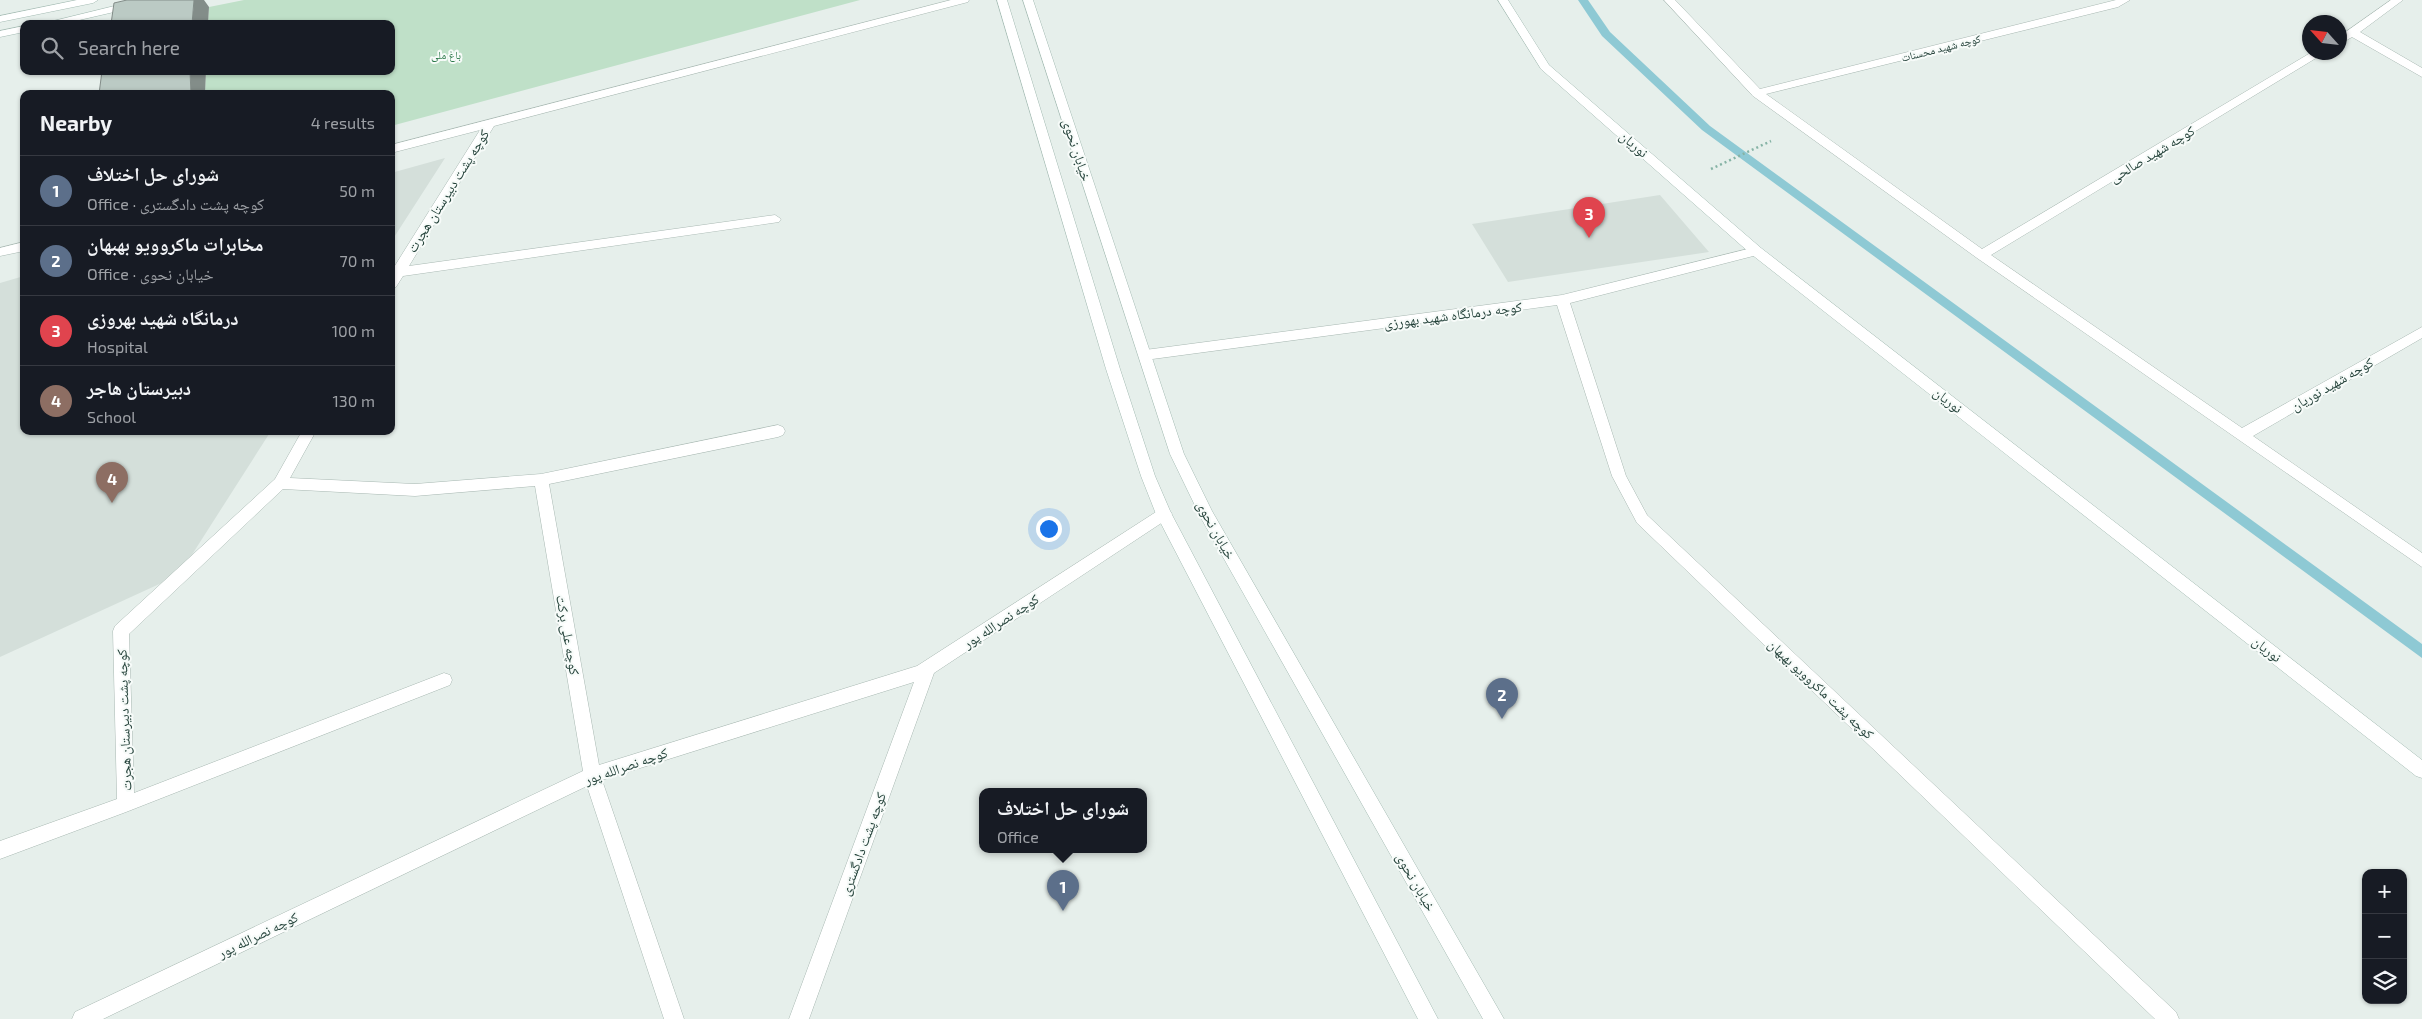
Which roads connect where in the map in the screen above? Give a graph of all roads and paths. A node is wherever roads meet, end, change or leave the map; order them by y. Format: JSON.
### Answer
{"nodes":[{"id":1,"x":93,"y":0,"type":"edge"},
{"id":2,"x":153,"y":0,"type":"edge"},
{"id":3,"x":964,"y":0,"type":"edge"},
{"id":4,"x":1002,"y":0,"type":"edge"},
{"id":5,"x":1028,"y":0,"type":"edge"},
{"id":6,"x":1503,"y":0,"type":"edge"},
{"id":7,"x":1669,"y":0,"type":"edge"},
{"id":8,"x":2125,"y":0,"type":"edge"},
{"id":9,"x":2398,"y":0,"type":"edge"},
{"id":10,"x":0,"y":19,"type":"edge"},
{"id":11,"x":64,"y":20,"type":"edge"},
{"id":12,"x":20,"y":30,"type":"edge"},
{"id":13,"x":2353,"y":33,"type":"junction"},
{"id":14,"x":0,"y":34,"type":"edge"},
{"id":15,"x":2347,"y":37,"type":"edge"},
{"id":16,"x":2308,"y":60,"type":"edge"},
{"id":17,"x":2422,"y":73,"type":"edge"},
{"id":18,"x":1757,"y":94,"type":"junction"},
{"id":19,"x":490,"y":123,"type":"junction"},
{"id":20,"x":1775,"y":139,"type":"dead end"},
{"id":21,"x":395,"y":148,"type":"edge"},
{"id":22,"x":1709,"y":170,"type":"dead end"},
{"id":23,"x":775,"y":219,"type":"dead end"},
{"id":24,"x":20,"y":247,"type":"edge"},
{"id":25,"x":1756,"y":250,"type":"junction"},
{"id":26,"x":0,"y":252,"type":"edge"},
{"id":27,"x":1982,"y":255,"type":"junction"},
{"id":28,"x":398,"y":272,"type":"junction"},
{"id":29,"x":395,"y":277,"type":"edge"},
{"id":30,"x":1562,"y":300,"type":"junction"},
{"id":31,"x":2422,"y":332,"type":"edge"},
{"id":32,"x":1145,"y":354,"type":"junction"},
{"id":33,"x":778,"y":431,"type":"dead end"},
{"id":34,"x":307,"y":435,"type":"edge"},
{"id":35,"x":2242,"y":435,"type":"junction"},
{"id":36,"x":541,"y":480,"type":"junction"},
{"id":37,"x":280,"y":483,"type":"junction"},
{"id":38,"x":1164,"y":514,"type":"junction"},
{"id":39,"x":2422,"y":561,"type":"edge"},
{"id":40,"x":927,"y":669,"type":"junction"},
{"id":41,"x":444,"y":680,"type":"dead end"},
{"id":42,"x":2422,"y":770,"type":"edge"},
{"id":43,"x":592,"y":776,"type":"junction"},
{"id":44,"x":126,"y":804,"type":"junction"},
{"id":45,"x":0,"y":850,"type":"edge"},
{"id":46,"x":82,"y":1019,"type":"edge"},
{"id":47,"x":674,"y":1019,"type":"edge"},
{"id":48,"x":799,"y":1019,"type":"edge"},
{"id":49,"x":1428,"y":1019,"type":"edge"},
{"id":50,"x":1494,"y":1019,"type":"edge"},
{"id":51,"x":2169,"y":1019,"type":"edge"}],
"edges":[{"from":1,"to":10,"type":"street"},
{"from":2,"to":11,"type":"street"},
{"from":3,"to":19,"type":"street"},
{"from":4,"to":38,"type":"street","name":"خیابان نحوی"},
{"from":5,"to":32,"type":"street","name":"خیابان نحوی"},
{"from":6,"to":25,"type":"street","name":"نوریان"},
{"from":7,"to":18,"type":"street"},
{"from":8,"to":18,"type":"street","name":"کوچه شهید محسنات"},
{"from":9,"to":13,"type":"street"},
{"from":12,"to":14,"type":"street"},
{"from":13,"to":15,"type":"street"},
{"from":13,"to":17,"type":"street"},
{"from":16,"to":27,"type":"street","name":"کوچه شهید صالحی"},
{"from":18,"to":27,"type":"street"},
{"from":19,"to":21,"type":"street"},
{"from":19,"to":28,"type":"street","name":"کوچه پشت دبیرستان هجرت"},
{"from":20,"to":22,"type":"path"},
{"from":23,"to":28,"type":"street"},
{"from":24,"to":26,"type":"street"},
{"from":25,"to":30,"type":"street","name":"کوچه درمانگاه شهید بهورزی"},
{"from":25,"to":42,"type":"street","name":"نوریان"},
{"from":27,"to":35,"type":"street"},
{"from":28,"to":29,"type":"street","name":"کوچه پشت دبیرستان هجرت"},
{"from":30,"to":32,"type":"street","name":"کوچه درمانگاه شهید بهورزی"},
{"from":30,"to":51,"type":"street","name":"کوچه پشت ماکروویو بهبهان"},
{"from":31,"to":35,"type":"street","name":"کوچه شهید نوریان"},
{"from":32,"to":50,"type":"street","name":"خیابان نحوی"},
{"from":33,"to":36,"type":"street"},
{"from":34,"to":37,"type":"street","name":"کوچه پشت دبیرستان هجرت"},
{"from":35,"to":39,"type":"street"},
{"from":36,"to":37,"type":"street"},
{"from":36,"to":43,"type":"street","name":"کوچه علی برکت"},
{"from":37,"to":44,"type":"street","name":"کوچه پشت دبیرستان هجرت"},
{"from":38,"to":40,"type":"street","name":"کوچه نصرالله پور"},
{"from":38,"to":49,"type":"street","name":"خیابان نحوی"},
{"from":40,"to":43,"type":"street","name":"کوچه نصرالله پور"},
{"from":40,"to":48,"type":"street","name":"کوچه پشت دادگستری"},
{"from":41,"to":44,"type":"street","name":"کوچه پشت دبیرستان هجرت"},
{"from":43,"to":46,"type":"street","name":"کوچه نصرالله پور"},
{"from":43,"to":47,"type":"street","name":"کوچه علی برکت"},
{"from":44,"to":45,"type":"street"}]}
